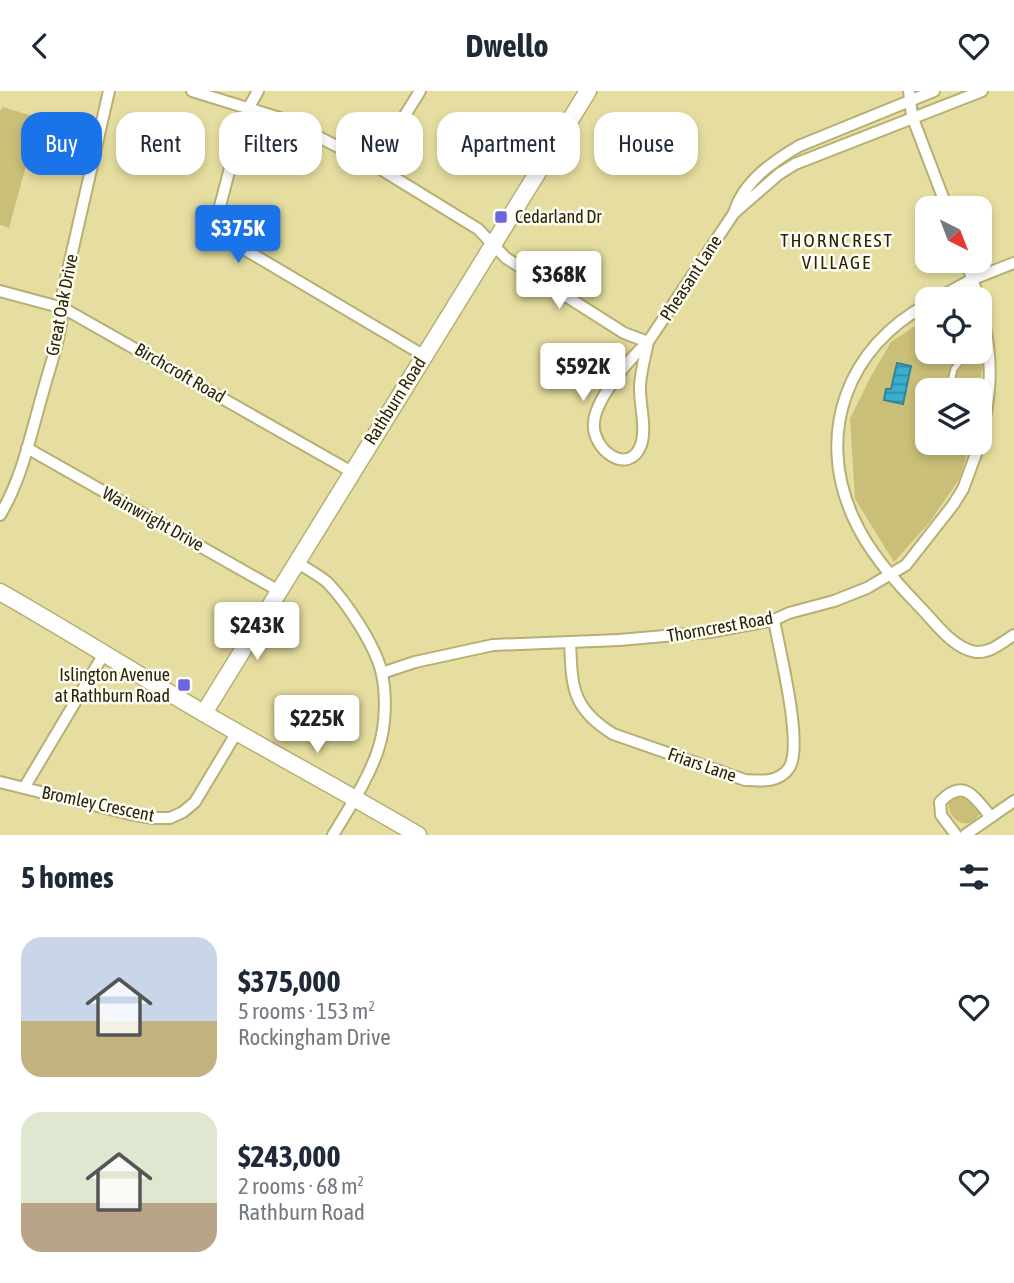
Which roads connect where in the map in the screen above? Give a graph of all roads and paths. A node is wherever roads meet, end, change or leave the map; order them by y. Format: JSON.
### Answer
{"nodes":[{"id":1,"x":109,"y":91,"type":"edge"},
{"id":2,"x":192,"y":91,"type":"edge"},
{"id":3,"x":258,"y":91,"type":"edge"},
{"id":4,"x":420,"y":91,"type":"edge"},
{"id":5,"x":588,"y":91,"type":"edge"},
{"id":6,"x":934,"y":91,"type":"edge"},
{"id":7,"x":982,"y":91,"type":"edge"},
{"id":8,"x":909,"y":96,"type":"edge"},
{"id":9,"x":249,"y":107,"type":"junction"},
{"id":10,"x":407,"y":112,"type":"edge"},
{"id":11,"x":912,"y":116,"type":"junction"},
{"id":12,"x":336,"y":145,"type":"edge"},
{"id":13,"x":390,"y":175,"type":"edge"},
{"id":14,"x":942,"y":196,"type":"edge"},
{"id":15,"x":734,"y":213,"type":"junction"},
{"id":16,"x":492,"y":246,"type":"junction"},
{"id":17,"x":1014,"y":263,"type":"edge"},
{"id":18,"x":971,"y":273,"type":"edge"},
{"id":19,"x":973,"y":279,"type":"junction"},
{"id":20,"x":958,"y":287,"type":"edge"},
{"id":21,"x":975,"y":287,"type":"edge"},
{"id":22,"x":0,"y":291,"type":"edge"},
{"id":23,"x":63,"y":308,"type":"junction"},
{"id":24,"x":915,"y":312,"type":"edge"},
{"id":25,"x":648,"y":342,"type":"junction"},
{"id":26,"x":423,"y":355,"type":"junction"},
{"id":27,"x":27,"y":448,"type":"junction"},
{"id":28,"x":975,"y":455,"type":"edge"},
{"id":29,"x":352,"y":472,"type":"junction"},
{"id":30,"x":0,"y":515,"type":"edge"},
{"id":31,"x":296,"y":562,"type":"junction"},
{"id":32,"x":890,"y":576,"type":"junction"},
{"id":33,"x":279,"y":591,"type":"junction"},
{"id":34,"x":0,"y":592,"type":"edge"},
{"id":35,"x":774,"y":620,"type":"junction"},
{"id":36,"x":1014,"y":635,"type":"edge"},
{"id":37,"x":570,"y":642,"type":"junction"},
{"id":38,"x":105,"y":652,"type":"junction"},
{"id":39,"x":382,"y":673,"type":"junction"},
{"id":40,"x":204,"y":713,"type":"junction"},
{"id":41,"x":237,"y":732,"type":"junction"},
{"id":42,"x":0,"y":782,"type":"edge"},
{"id":43,"x":24,"y":788,"type":"junction"},
{"id":44,"x":355,"y":798,"type":"junction"},
{"id":45,"x":1014,"y":801,"type":"edge"},
{"id":46,"x":991,"y":817,"type":"junction"},
{"id":47,"x":333,"y":835,"type":"edge"},
{"id":48,"x":418,"y":835,"type":"edge"},
{"id":49,"x":956,"y":835,"type":"edge"},
{"id":50,"x":965,"y":835,"type":"edge"}],
"edges":[{"from":1,"to":23,"type":"street","name":"Great Oak Drive"},
{"from":2,"to":9,"type":"street"},
{"from":3,"to":9,"type":"street"},
{"from":4,"to":10,"type":"street"},
{"from":5,"to":16,"type":"street","name":"Rathburn Road"},
{"from":6,"to":8,"type":"street","name":"Pheasant Lane"},
{"from":7,"to":11,"type":"street","name":"Pheasant Lane"},
{"from":8,"to":11,"type":"street"},
{"from":8,"to":15,"type":"street","name":"Pheasant Lane"},
{"from":9,"to":12,"type":"street"},
{"from":9,"to":26,"type":"street"},
{"from":11,"to":14,"type":"street"},
{"from":11,"to":15,"type":"street","name":"Pheasant Lane"},
{"from":13,"to":16,"type":"street"},
{"from":15,"to":25,"type":"street","name":"Pheasant Lane"},
{"from":16,"to":25,"type":"street"},
{"from":16,"to":26,"type":"street","name":"Rathburn Road"},
{"from":17,"to":19,"type":"street"},
{"from":18,"to":19,"type":"street"},
{"from":19,"to":20,"type":"street"},
{"from":19,"to":21,"type":"street"},
{"from":22,"to":23,"type":"street","name":"Birchcroft Road"},
{"from":23,"to":27,"type":"street","name":"Great Oak Drive"},
{"from":23,"to":29,"type":"street","name":"Birchcroft Road"},
{"from":24,"to":32,"type":"street"},
{"from":25,"to":25,"type":"street","name":"Pheasant Lane"},
{"from":26,"to":29,"type":"street","name":"Rathburn Road"},
{"from":27,"to":30,"type":"street","name":"Great Oak Drive"},
{"from":27,"to":33,"type":"street","name":"Wainwright Drive"},
{"from":28,"to":32,"type":"street","name":"Thorncrest Road"},
{"from":29,"to":31,"type":"street","name":"Rathburn Road"},
{"from":31,"to":33,"type":"street","name":"Rathburn Road"},
{"from":31,"to":39,"type":"street"},
{"from":32,"to":35,"type":"street","name":"Thorncrest Road"},
{"from":32,"to":36,"type":"street"},
{"from":33,"to":40,"type":"street","name":"Rathburn Road"},
{"from":34,"to":38,"type":"street"},
{"from":35,"to":37,"type":"street","name":"Thorncrest Road"},
{"from":35,"to":37,"type":"street","name":"Friars Lane"},
{"from":37,"to":39,"type":"street","name":"Thorncrest Road"},
{"from":38,"to":40,"type":"street"},
{"from":38,"to":43,"type":"street"},
{"from":39,"to":44,"type":"street"},
{"from":40,"to":41,"type":"street"},
{"from":41,"to":43,"type":"street","name":"Bromley Crescent"},
{"from":41,"to":44,"type":"street"},
{"from":42,"to":43,"type":"street","name":"Bromley Crescent"},
{"from":44,"to":47,"type":"street"},
{"from":44,"to":48,"type":"street"},
{"from":45,"to":46,"type":"street"},
{"from":46,"to":49,"type":"street"},
{"from":46,"to":50,"type":"street"}]}
